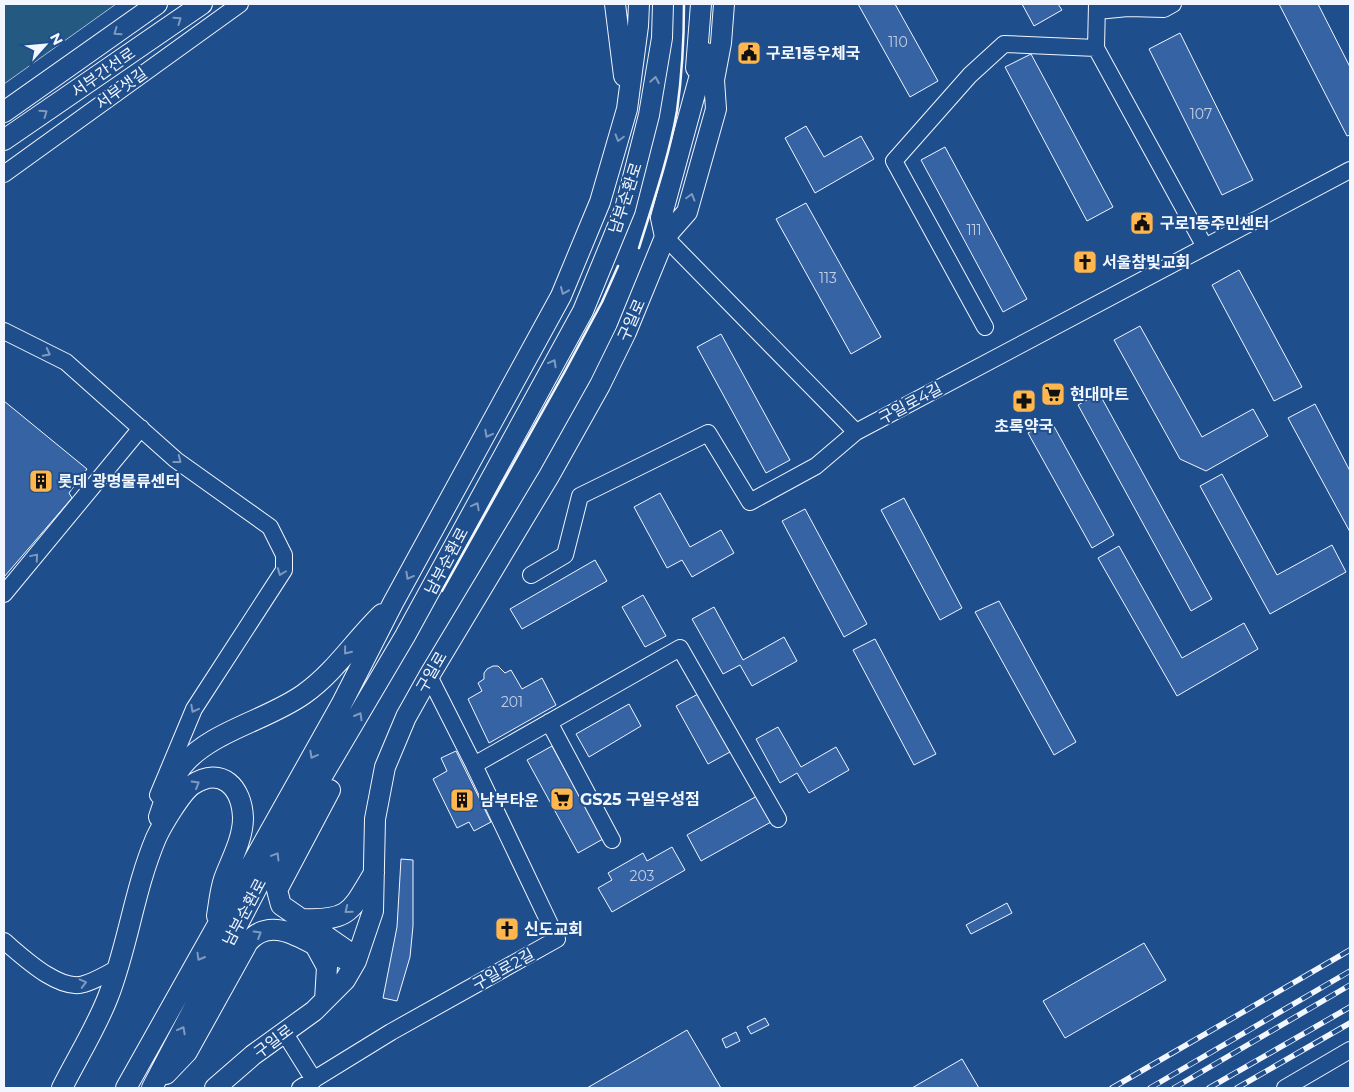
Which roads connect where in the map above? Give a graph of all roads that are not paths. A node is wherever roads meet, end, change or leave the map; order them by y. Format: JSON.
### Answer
{"nodes":[{"id":1,"x":157,"y":4,"type":"edge"},
{"id":2,"x":202,"y":4,"type":"edge"},
{"id":3,"x":240,"y":4,"type":"edge"},
{"id":4,"x":615,"y":4,"type":"edge"},
{"id":5,"x":639,"y":4,"type":"edge"},
{"id":6,"x":663,"y":4,"type":"edge"},
{"id":7,"x":701,"y":4,"type":"edge"},
{"id":8,"x":713,"y":4,"type":"edge"},
{"id":9,"x":724,"y":4,"type":"edge"},
{"id":10,"x":1173,"y":4,"type":"edge"},
{"id":11,"x":1097,"y":8,"type":"edge"},
{"id":12,"x":1096,"y":48,"type":"junction"},
{"id":13,"x":714,"y":80,"type":"junction"},
{"id":14,"x":693,"y":107,"type":"junction"},
{"id":15,"x":627,"y":109,"type":"junction"},
{"id":16,"x":4,"y":112,"type":"edge"},
{"id":17,"x":4,"y":140,"type":"edge"},
{"id":18,"x":1350,"y":170,"type":"edge"},
{"id":19,"x":4,"y":174,"type":"edge"},
{"id":20,"x":665,"y":237,"type":"junction"},
{"id":21,"x":1205,"y":247,"type":"junction"},
{"id":22,"x":985,"y":327,"type":"dead end"},
{"id":23,"x":4,"y":331,"type":"edge"},
{"id":24,"x":141,"y":428,"type":"junction"},
{"id":25,"x":856,"y":432,"type":"junction"},
{"id":26,"x":531,"y":575,"type":"dead end"},
{"id":27,"x":4,"y":594,"type":"edge"},
{"id":28,"x":394,"y":603,"type":"junction"},
{"id":29,"x":429,"y":676,"type":"junction"},
{"id":30,"x":550,"y":722,"type":"junction"},
{"id":31,"x":342,"y":745,"type":"junction"},
{"id":32,"x":474,"y":765,"type":"junction"},
{"id":33,"x":778,"y":819,"type":"dead end"},
{"id":34,"x":157,"y":830,"type":"junction"},
{"id":35,"x":612,"y":840,"type":"dead end"},
{"id":36,"x":374,"y":872,"type":"junction"},
{"id":37,"x":303,"y":919,"type":"junction"},
{"id":38,"x":215,"y":931,"type":"junction"},
{"id":39,"x":4,"y":941,"type":"edge"},
{"id":40,"x":315,"y":945,"type":"junction"},
{"id":41,"x":356,"y":962,"type":"junction"},
{"id":42,"x":116,"y":969,"type":"junction"},
{"id":43,"x":325,"y":1000,"type":"junction"},
{"id":44,"x":284,"y":1032,"type":"junction"},
{"id":45,"x":1350,"y":1050,"type":"edge"},
{"id":46,"x":307,"y":1084,"type":"edge"},
{"id":47,"x":62,"y":1088,"type":"edge"},
{"id":48,"x":126,"y":1088,"type":"edge"},
{"id":49,"x":152,"y":1088,"type":"edge"},
{"id":50,"x":215,"y":1088,"type":"edge"},
{"id":51,"x":1285,"y":1088,"type":"edge"}],
"edges":[{"from":1,"to":16,"type":"main road","name":"서부간선로","one_way":true},
{"from":17,"to":2,"type":"main road","name":"서부간선로","one_way":true},
{"from":3,"to":19,"type":"street","name":"서부샛길"},
{"from":4,"to":15,"type":"main road"},
{"from":5,"to":15,"type":"main road","name":"남부순환로"},
{"from":31,"to":6,"type":"main road","name":"남부순환로","one_way":true},
{"from":7,"to":14,"type":"main road"},
{"from":8,"to":14,"type":"main road"},
{"from":9,"to":13,"type":"main road","name":"구일로"},
{"from":10,"to":11,"type":"street"},
{"from":11,"to":12,"type":"street"},
{"from":12,"to":21,"type":"street"},
{"from":12,"to":22,"type":"street"},
{"from":13,"to":14,"type":"main road","name":"구일로"},
{"from":20,"to":13,"type":"main road","name":"구일로","one_way":true},
{"from":14,"to":20,"type":"main road","name":"구일로"},
{"from":15,"to":28,"type":"main road","name":"남부순환로","one_way":true},
{"from":18,"to":21,"type":"street","name":"구일로4길"},
{"from":20,"to":25,"type":"street"},
{"from":20,"to":29,"type":"main road","name":"구일로"},
{"from":21,"to":25,"type":"street","name":"구일로4길"},
{"from":23,"to":24,"type":"street","one_way":true},
{"from":27,"to":24,"type":"street","one_way":true},
{"from":24,"to":34,"type":"street","one_way":true},
{"from":25,"to":26,"type":"street","name":"구일로4길"},
{"from":28,"to":34,"type":"main road","one_way":true},
{"from":28,"to":38,"type":"main road","name":"남부순환로","one_way":true},
{"from":29,"to":32,"type":"street","name":"구일로2길"},
{"from":29,"to":36,"type":"main road","name":"구일로"},
{"from":30,"to":32,"type":"street"},
{"from":30,"to":33,"type":"street"},
{"from":30,"to":35,"type":"street"},
{"from":31,"to":37,"type":"main road"},
{"from":49,"to":31,"type":"main road","name":"남부순환로","one_way":true},
{"from":32,"to":46,"type":"street","name":"구일로2길"},
{"from":34,"to":38,"type":"main road","one_way":true},
{"from":34,"to":42,"type":"main road"},
{"from":36,"to":37,"type":"main road","one_way":true},
{"from":36,"to":41,"type":"main road","name":"구일로"},
{"from":37,"to":41,"type":"main road"},
{"from":38,"to":48,"type":"main road","name":"남부순환로","one_way":true},
{"from":39,"to":42,"type":"street","one_way":true},
{"from":40,"to":41,"type":"main road"},
{"from":40,"to":43,"type":"main road"},
{"from":49,"to":40,"type":"main road","one_way":true},
{"from":41,"to":43,"type":"main road","name":"구일로"},
{"from":42,"to":47,"type":"main road"},
{"from":43,"to":44,"type":"main road","name":"구일로"},
{"from":44,"to":46,"type":"street"},
{"from":44,"to":50,"type":"main road","name":"구일로"},
{"from":45,"to":51,"type":"street"}]}
